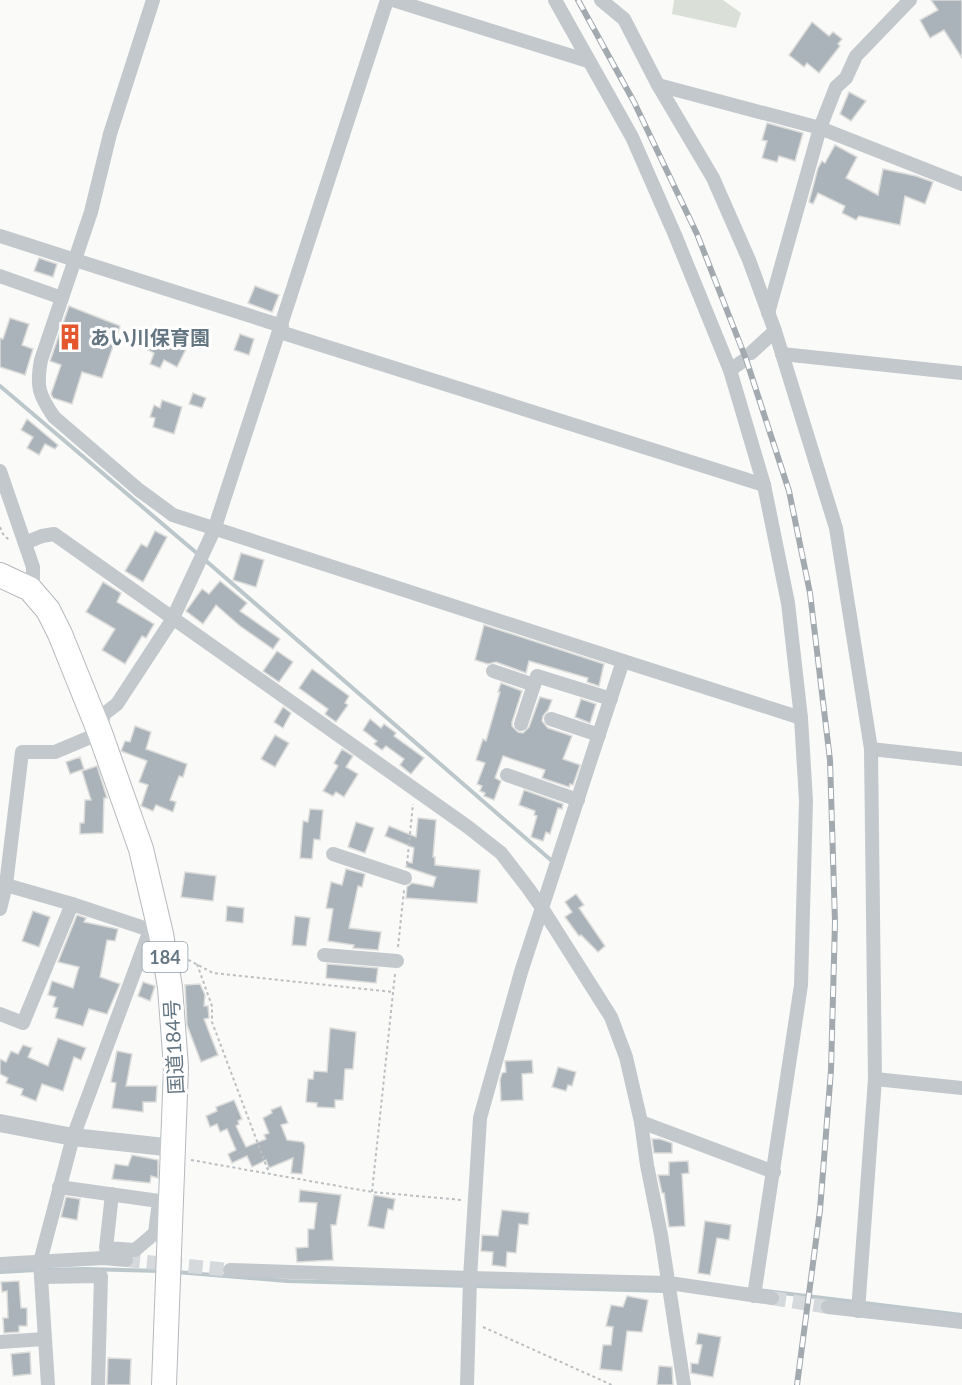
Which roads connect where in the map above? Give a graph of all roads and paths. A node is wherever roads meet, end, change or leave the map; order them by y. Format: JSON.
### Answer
{"nodes":[{"id":1,"x":153,"y":0,"type":"edge"},
{"id":2,"x":387,"y":0,"type":"edge"},
{"id":3,"x":393,"y":0,"type":"edge"},
{"id":4,"x":555,"y":0,"type":"edge"},
{"id":5,"x":601,"y":0,"type":"edge"},
{"id":6,"x":910,"y":0,"type":"edge"},
{"id":7,"x":588,"y":61,"type":"junction"},
{"id":8,"x":658,"y":85,"type":"junction"},
{"id":9,"x":820,"y":128,"type":"junction"},
{"id":10,"x":962,"y":184,"type":"edge"},
{"id":11,"x":0,"y":236,"type":"edge"},
{"id":12,"x":75,"y":260,"type":"junction"},
{"id":13,"x":0,"y":276,"type":"edge"},
{"id":14,"x":62,"y":298,"type":"junction"},
{"id":15,"x":768,"y":313,"type":"junction"},
{"id":16,"x":281,"y":329,"type":"junction"},
{"id":17,"x":775,"y":331,"type":"junction"},
{"id":18,"x":782,"y":354,"type":"junction"},
{"id":19,"x":730,"y":370,"type":"junction"},
{"id":20,"x":962,"y":373,"type":"edge"},
{"id":21,"x":0,"y":471,"type":"edge"},
{"id":22,"x":764,"y":485,"type":"junction"},
{"id":23,"x":214,"y":530,"type":"junction"},
{"id":24,"x":25,"y":543,"type":"junction"},
{"id":25,"x":0,"y":575,"type":"edge"},
{"id":26,"x":30,"y":589,"type":"junction"},
{"id":27,"x":172,"y":620,"type":"junction"},
{"id":28,"x":622,"y":661,"type":"junction"},
{"id":29,"x":493,"y":671,"type":"dead end"},
{"id":30,"x":534,"y":685,"type":"junction"},
{"id":31,"x":611,"y":699,"type":"junction"},
{"id":32,"x":801,"y":718,"type":"junction"},
{"id":33,"x":551,"y":719,"type":"dead end"},
{"id":34,"x":521,"y":724,"type":"dead end"},
{"id":35,"x":100,"y":733,"type":"junction"},
{"id":36,"x":599,"y":735,"type":"junction"},
{"id":37,"x":871,"y":749,"type":"junction"},
{"id":38,"x":962,"y":759,"type":"edge"},
{"id":39,"x":507,"y":775,"type":"dead end"},
{"id":40,"x":414,"y":790,"type":"junction"},
{"id":41,"x":578,"y":800,"type":"junction"},
{"id":42,"x":333,"y":854,"type":"dead end"},
{"id":43,"x":405,"y":878,"type":"junction"},
{"id":44,"x":6,"y":885,"type":"junction"},
{"id":45,"x":72,"y":904,"type":"junction"},
{"id":46,"x":542,"y":908,"type":"junction"},
{"id":47,"x":0,"y":909,"type":"edge"},
{"id":48,"x":158,"y":936,"type":"junction"},
{"id":49,"x":324,"y":955,"type":"dead end"},
{"id":50,"x":397,"y":961,"type":"junction"},
{"id":51,"x":197,"y":964,"type":"junction"},
{"id":52,"x":393,"y":992,"type":"junction"},
{"id":53,"x":0,"y":1014,"type":"edge"},
{"id":54,"x":875,"y":1079,"type":"junction"},
{"id":55,"x":962,"y":1088,"type":"edge"},
{"id":56,"x":641,"y":1122,"type":"junction"},
{"id":57,"x":0,"y":1124,"type":"edge"},
{"id":58,"x":73,"y":1137,"type":"junction"},
{"id":59,"x":174,"y":1148,"type":"junction"},
{"id":60,"x":774,"y":1172,"type":"junction"},
{"id":61,"x":269,"y":1174,"type":"junction"},
{"id":62,"x":59,"y":1187,"type":"junction"},
{"id":63,"x":372,"y":1192,"type":"junction"},
{"id":64,"x":112,"y":1194,"type":"junction"},
{"id":65,"x":475,"y":1201,"type":"junction"},
{"id":66,"x":126,"y":1260,"type":"tunnel mouth"},
{"id":67,"x":40,"y":1262,"type":"junction"},
{"id":68,"x":0,"y":1264,"type":"edge"},
{"id":69,"x":230,"y":1270,"type":"tunnel mouth"},
{"id":70,"x":40,"y":1277,"type":"junction"},
{"id":71,"x":470,"y":1278,"type":"junction"},
{"id":72,"x":669,"y":1283,"type":"junction"},
{"id":73,"x":754,"y":1296,"type":"junction"},
{"id":74,"x":772,"y":1298,"type":"tunnel mouth"},
{"id":75,"x":828,"y":1307,"type":"tunnel mouth"},
{"id":76,"x":858,"y":1311,"type":"junction"},
{"id":77,"x":469,"y":1321,"type":"junction"},
{"id":78,"x":962,"y":1322,"type":"edge"},
{"id":79,"x":44,"y":1340,"type":"junction"},
{"id":80,"x":0,"y":1342,"type":"edge"},
{"id":81,"x":48,"y":1385,"type":"edge"},
{"id":82,"x":98,"y":1385,"type":"edge"},
{"id":83,"x":164,"y":1385,"type":"edge"},
{"id":84,"x":467,"y":1385,"type":"edge"},
{"id":85,"x":612,"y":1385,"type":"edge"},
{"id":86,"x":684,"y":1385,"type":"edge"}],
"edges":[{"from":1,"to":12,"type":"street"},
{"from":2,"to":16,"type":"street"},
{"from":3,"to":7,"type":"street"},
{"from":4,"to":7,"type":"street"},
{"from":5,"to":8,"type":"street"},
{"from":6,"to":9,"type":"street"},
{"from":7,"to":19,"type":"street"},
{"from":8,"to":9,"type":"street"},
{"from":8,"to":15,"type":"street"},
{"from":9,"to":10,"type":"street"},
{"from":9,"to":15,"type":"street"},
{"from":11,"to":12,"type":"street"},
{"from":12,"to":14,"type":"street"},
{"from":12,"to":16,"type":"street"},
{"from":13,"to":14,"type":"street"},
{"from":14,"to":23,"type":"street"},
{"from":15,"to":17,"type":"street"},
{"from":16,"to":22,"type":"street"},
{"from":16,"to":23,"type":"street"},
{"from":17,"to":18,"type":"street"},
{"from":17,"to":19,"type":"street"},
{"from":18,"to":20,"type":"street"},
{"from":18,"to":37,"type":"street"},
{"from":19,"to":22,"type":"street"},
{"from":21,"to":24,"type":"street"},
{"from":22,"to":32,"type":"street"},
{"from":23,"to":27,"type":"street"},
{"from":23,"to":28,"type":"street"},
{"from":24,"to":26,"type":"street"},
{"from":24,"to":27,"type":"street"},
{"from":25,"to":26,"type":"highway","name":"国道184号","number":"184"},
{"from":26,"to":35,"type":"highway","name":"国道184号","number":"184"},
{"from":27,"to":35,"type":"street"},
{"from":27,"to":40,"type":"street"},
{"from":28,"to":31,"type":"street"},
{"from":28,"to":32,"type":"street"},
{"from":29,"to":30,"type":"street"},
{"from":30,"to":31,"type":"street"},
{"from":30,"to":34,"type":"street"},
{"from":31,"to":36,"type":"street"},
{"from":32,"to":60,"type":"street"},
{"from":33,"to":36,"type":"street"},
{"from":35,"to":44,"type":"street"},
{"from":35,"to":48,"type":"highway","name":"国道184号","number":"184"},
{"from":36,"to":41,"type":"street"},
{"from":37,"to":38,"type":"street"},
{"from":37,"to":54,"type":"street"},
{"from":39,"to":41,"type":"street"},
{"from":40,"to":43,"type":"path"},
{"from":40,"to":46,"type":"street"},
{"from":41,"to":46,"type":"street"},
{"from":42,"to":43,"type":"street"},
{"from":43,"to":50,"type":"path"},
{"from":44,"to":45,"type":"street"},
{"from":44,"to":47,"type":"street"},
{"from":45,"to":48,"type":"street"},
{"from":45,"to":53,"type":"street"},
{"from":46,"to":56,"type":"street"},
{"from":46,"to":65,"type":"street"},
{"from":48,"to":51,"type":"path"},
{"from":48,"to":58,"type":"street"},
{"from":48,"to":59,"type":"highway","name":"国道184号","number":"184"},
{"from":49,"to":50,"type":"street"},
{"from":50,"to":52,"type":"path"},
{"from":51,"to":52,"type":"path"},
{"from":51,"to":61,"type":"path"},
{"from":52,"to":63,"type":"path"},
{"from":54,"to":55,"type":"street"},
{"from":54,"to":76,"type":"street"},
{"from":56,"to":60,"type":"street"},
{"from":56,"to":72,"type":"street"},
{"from":57,"to":58,"type":"street"},
{"from":58,"to":59,"type":"street"},
{"from":58,"to":62,"type":"street"},
{"from":59,"to":61,"type":"path"},
{"from":59,"to":83,"type":"highway","name":"国道184号","number":"184"},
{"from":60,"to":73,"type":"street"},
{"from":61,"to":63,"type":"path"},
{"from":62,"to":64,"type":"street"},
{"from":62,"to":67,"type":"street"},
{"from":63,"to":65,"type":"path"},
{"from":64,"to":64,"type":"street"},
{"from":65,"to":71,"type":"street"},
{"from":66,"to":67,"type":"street"},
{"from":67,"to":68,"type":"street"},
{"from":67,"to":70,"type":"street"},
{"from":69,"to":71,"type":"street"},
{"from":70,"to":79,"type":"street"},
{"from":70,"to":82,"type":"street"},
{"from":71,"to":72,"type":"street"},
{"from":71,"to":77,"type":"street"},
{"from":72,"to":73,"type":"street"},
{"from":72,"to":86,"type":"street"},
{"from":73,"to":74,"type":"street"},
{"from":75,"to":76,"type":"street"},
{"from":76,"to":78,"type":"street"},
{"from":77,"to":84,"type":"street"},
{"from":77,"to":85,"type":"path"},
{"from":79,"to":80,"type":"street"},
{"from":79,"to":81,"type":"street"}]}
